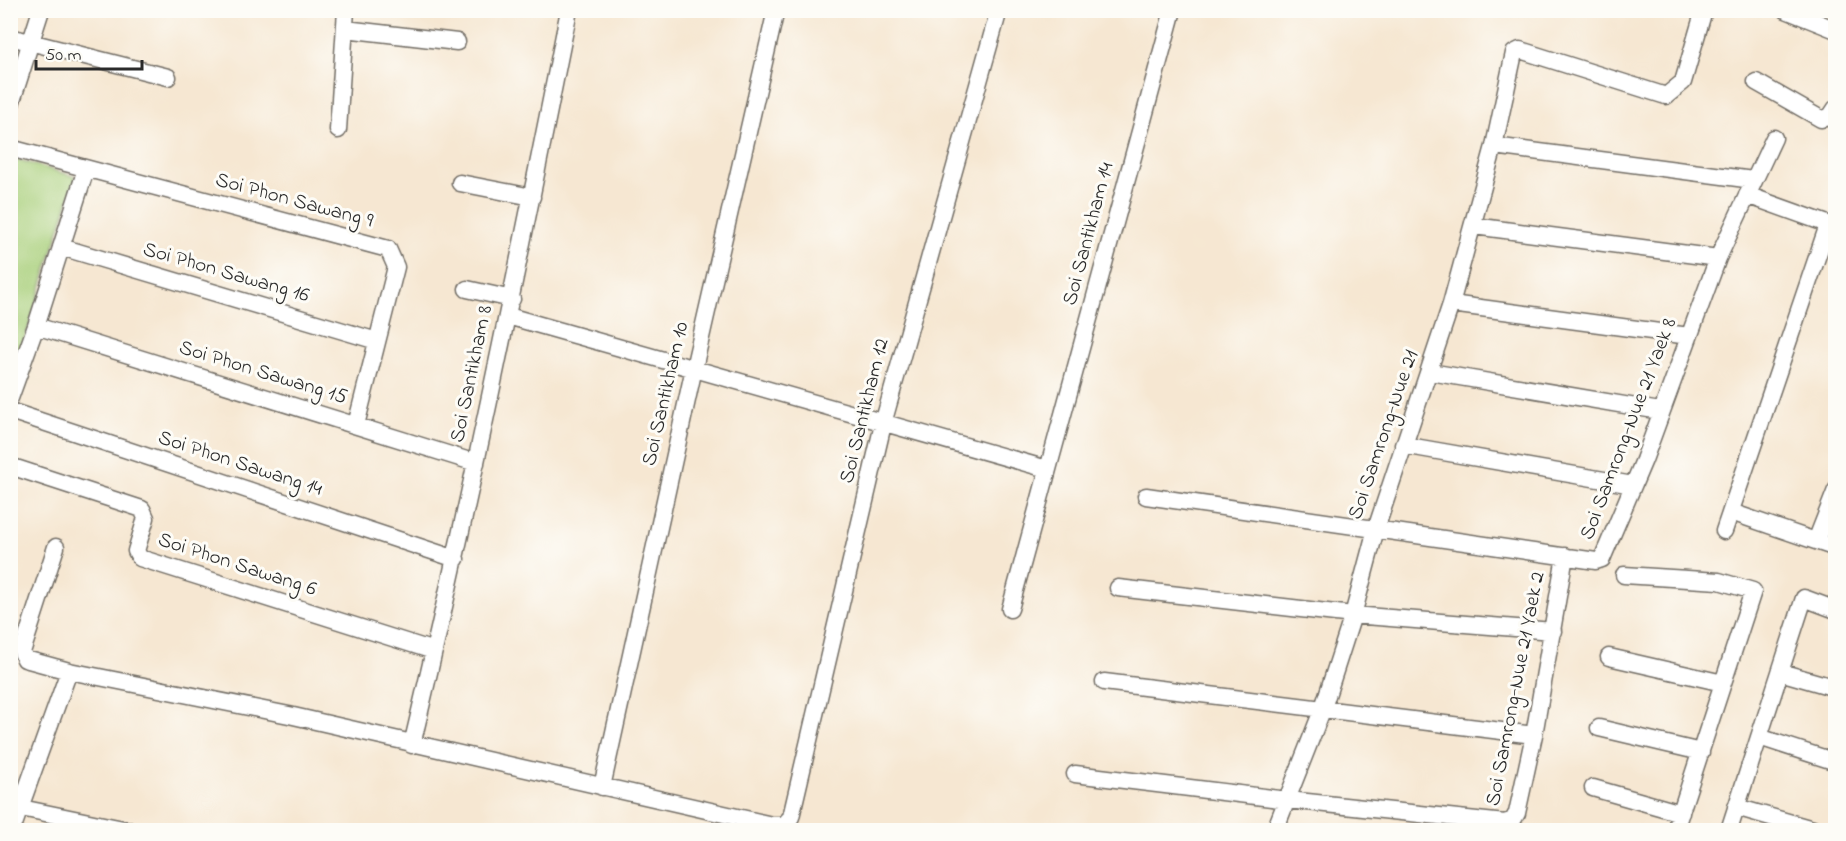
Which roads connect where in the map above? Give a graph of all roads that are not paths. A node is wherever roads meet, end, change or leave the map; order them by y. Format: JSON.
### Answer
{"nodes":[{"id":1,"x":41,"y":10,"type":"edge"},
{"id":2,"x":346,"y":10,"type":"edge"},
{"id":3,"x":568,"y":10,"type":"edge"},
{"id":4,"x":777,"y":10,"type":"edge"},
{"id":5,"x":999,"y":10,"type":"edge"},
{"id":6,"x":1173,"y":10,"type":"edge"},
{"id":7,"x":1704,"y":10,"type":"edge"},
{"id":8,"x":1786,"y":10,"type":"edge"},
{"id":9,"x":345,"y":28,"type":"junction"},
{"id":10,"x":1836,"y":30,"type":"edge"},
{"id":11,"x":10,"y":37,"type":"edge"},
{"id":12,"x":457,"y":42,"type":"dead end"},
{"id":13,"x":32,"y":44,"type":"junction"},
{"id":14,"x":168,"y":77,"type":"dead end"},
{"id":15,"x":1756,"y":82,"type":"dead end"},
{"id":16,"x":10,"y":107,"type":"edge"},
{"id":17,"x":1836,"y":108,"type":"edge"},
{"id":18,"x":338,"y":130,"type":"dead end"},
{"id":19,"x":1774,"y":138,"type":"dead end"},
{"id":20,"x":1494,"y":146,"type":"junction"},
{"id":21,"x":10,"y":148,"type":"edge"},
{"id":22,"x":86,"y":169,"type":"junction"},
{"id":23,"x":460,"y":183,"type":"dead end"},
{"id":24,"x":1750,"y":188,"type":"junction"},
{"id":25,"x":532,"y":197,"type":"junction"},
{"id":26,"x":1474,"y":226,"type":"junction"},
{"id":27,"x":1832,"y":226,"type":"edge"},
{"id":28,"x":61,"y":247,"type":"junction"},
{"id":29,"x":1718,"y":258,"type":"junction"},
{"id":30,"x":467,"y":289,"type":"dead end"},
{"id":31,"x":1451,"y":304,"type":"junction"},
{"id":32,"x":510,"y":307,"type":"junction"},
{"id":33,"x":36,"y":326,"type":"junction"},
{"id":34,"x":1689,"y":336,"type":"junction"},
{"id":35,"x":377,"y":341,"type":"junction"},
{"id":36,"x":694,"y":369,"type":"junction"},
{"id":37,"x":1430,"y":372,"type":"junction"},
{"id":38,"x":10,"y":398,"type":"edge"},
{"id":39,"x":10,"y":411,"type":"edge"},
{"id":40,"x":1660,"y":411,"type":"junction"},
{"id":41,"x":884,"y":420,"type":"junction"},
{"id":42,"x":356,"y":425,"type":"junction"},
{"id":43,"x":1403,"y":445,"type":"junction"},
{"id":44,"x":476,"y":463,"type":"junction"},
{"id":45,"x":10,"y":466,"type":"edge"},
{"id":46,"x":1047,"y":469,"type":"junction"},
{"id":47,"x":1633,"y":485,"type":"junction"},
{"id":48,"x":1836,"y":490,"type":"edge"},
{"id":49,"x":1146,"y":496,"type":"dead end"},
{"id":50,"x":1731,"y":512,"type":"junction"},
{"id":51,"x":1376,"y":529,"type":"junction"},
{"id":52,"x":1724,"y":531,"type":"dead end"},
{"id":53,"x":1816,"y":541,"type":"junction"},
{"id":54,"x":56,"y":547,"type":"dead end"},
{"id":55,"x":1836,"y":548,"type":"edge"},
{"id":56,"x":1565,"y":556,"type":"junction"},
{"id":57,"x":456,"y":559,"type":"junction"},
{"id":58,"x":1624,"y":575,"type":"dead end"},
{"id":59,"x":1118,"y":588,"type":"dead end"},
{"id":60,"x":1010,"y":609,"type":"dead end"},
{"id":61,"x":1836,"y":610,"type":"edge"},
{"id":62,"x":1353,"y":615,"type":"junction"},
{"id":63,"x":1553,"y":631,"type":"junction"},
{"id":64,"x":434,"y":651,"type":"junction"},
{"id":65,"x":1609,"y":657,"type":"dead end"},
{"id":66,"x":69,"y":671,"type":"junction"},
{"id":67,"x":1780,"y":672,"type":"junction"},
{"id":68,"x":1104,"y":682,"type":"dead end"},
{"id":69,"x":1723,"y":683,"type":"junction"},
{"id":70,"x":1836,"y":688,"type":"edge"},
{"id":71,"x":1323,"y":708,"type":"junction"},
{"id":72,"x":1599,"y":728,"type":"dead end"},
{"id":73,"x":1534,"y":735,"type":"junction"},
{"id":74,"x":1759,"y":737,"type":"junction"},
{"id":75,"x":412,"y":745,"type":"junction"},
{"id":76,"x":1701,"y":752,"type":"junction"},
{"id":77,"x":1836,"y":762,"type":"edge"},
{"id":78,"x":1074,"y":774,"type":"dead end"},
{"id":79,"x":602,"y":787,"type":"junction"},
{"id":80,"x":1593,"y":788,"type":"dead end"},
{"id":81,"x":1287,"y":800,"type":"junction"},
{"id":82,"x":1736,"y":807,"type":"junction"},
{"id":83,"x":21,"y":808,"type":"junction"},
{"id":84,"x":1681,"y":813,"type":"junction"},
{"id":85,"x":784,"y":825,"type":"junction"},
{"id":86,"x":12,"y":831,"type":"edge"},
{"id":87,"x":128,"y":831,"type":"edge"},
{"id":88,"x":804,"y":831,"type":"edge"},
{"id":89,"x":1275,"y":831,"type":"edge"},
{"id":90,"x":1675,"y":831,"type":"edge"},
{"id":91,"x":1729,"y":831,"type":"edge"},
{"id":92,"x":1816,"y":831,"type":"edge"}],
"edges":[{"from":1,"to":13,"type":"street"},
{"from":2,"to":9,"type":"street"},
{"from":3,"to":25,"type":"street","name":"Soi Santikham 8"},
{"from":4,"to":36,"type":"street","name":"Soi Santikham 10"},
{"from":5,"to":41,"type":"street","name":"Soi Santikham 12"},
{"from":6,"to":46,"type":"street","name":"Soi Santikham 14"},
{"from":7,"to":20,"type":"street","name":"Soi Samrong-Nue 21"},
{"from":8,"to":10,"type":"street"},
{"from":9,"to":12,"type":"street"},
{"from":9,"to":18,"type":"street"},
{"from":11,"to":13,"type":"street"},
{"from":13,"to":14,"type":"street"},
{"from":13,"to":16,"type":"street"},
{"from":15,"to":17,"type":"street"},
{"from":19,"to":24,"type":"street","name":"Soi Samrong-Nue 21 Yaek 8"},
{"from":20,"to":24,"type":"street"},
{"from":20,"to":26,"type":"street","name":"Soi Samrong-Nue 21"},
{"from":21,"to":22,"type":"street","name":"Soi Phon Sawang 9"},
{"from":22,"to":28,"type":"street"},
{"from":22,"to":35,"type":"street","name":"Soi Phon Sawang 9"},
{"from":23,"to":25,"type":"street"},
{"from":24,"to":27,"type":"street"},
{"from":24,"to":29,"type":"street","name":"Soi Samrong-Nue 21 Yaek 8"},
{"from":25,"to":32,"type":"street","name":"Soi Santikham 8"},
{"from":26,"to":29,"type":"street"},
{"from":26,"to":31,"type":"street","name":"Soi Samrong-Nue 21"},
{"from":27,"to":50,"type":"street"},
{"from":28,"to":33,"type":"street"},
{"from":28,"to":35,"type":"street","name":"Soi Phon Sawang 16"},
{"from":29,"to":34,"type":"street","name":"Soi Samrong-Nue 21 Yaek 8"},
{"from":30,"to":32,"type":"street"},
{"from":31,"to":34,"type":"street"},
{"from":31,"to":37,"type":"street","name":"Soi Samrong-Nue 21"},
{"from":32,"to":36,"type":"street"},
{"from":32,"to":44,"type":"street","name":"Soi Santikham 8"},
{"from":33,"to":38,"type":"street"},
{"from":33,"to":42,"type":"street","name":"Soi Phon Sawang 15"},
{"from":34,"to":40,"type":"street","name":"Soi Samrong-Nue 21 Yaek 8"},
{"from":35,"to":42,"type":"street","name":"Soi Phon Sawang 9"},
{"from":36,"to":41,"type":"street"},
{"from":36,"to":79,"type":"street","name":"Soi Santikham 10"},
{"from":37,"to":40,"type":"street"},
{"from":37,"to":43,"type":"street","name":"Soi Samrong-Nue 21"},
{"from":39,"to":57,"type":"street","name":"Soi Phon Sawang 14"},
{"from":40,"to":47,"type":"street","name":"Soi Samrong-Nue 21 Yaek 8"},
{"from":41,"to":46,"type":"street"},
{"from":41,"to":85,"type":"street","name":"Soi Santikham 12"},
{"from":42,"to":44,"type":"street","name":"Soi Phon Sawang 15"},
{"from":43,"to":47,"type":"street"},
{"from":43,"to":51,"type":"street","name":"Soi Samrong-Nue 21"},
{"from":44,"to":57,"type":"street","name":"Soi Santikham 8"},
{"from":45,"to":64,"type":"street","name":"Soi Phon Sawang 6"},
{"from":46,"to":60,"type":"street","name":"Soi Santikham 14"},
{"from":47,"to":56,"type":"street","name":"Soi Samrong-Nue 21 Yaek 8"},
{"from":48,"to":53,"type":"street"},
{"from":49,"to":51,"type":"street","name":"Soi Samrong-Nue 21 Yaek 8"},
{"from":50,"to":52,"type":"street"},
{"from":50,"to":53,"type":"street"},
{"from":51,"to":56,"type":"street","name":"Soi Samrong-Nue 21 Yaek 8"},
{"from":51,"to":62,"type":"street","name":"Soi Samrong-Nue 21"},
{"from":53,"to":55,"type":"street"},
{"from":54,"to":66,"type":"street"},
{"from":56,"to":63,"type":"street","name":"Soi Samrong-Nue 21 Yaek 2"},
{"from":57,"to":64,"type":"street","name":"Soi Santikham 8"},
{"from":58,"to":69,"type":"street"},
{"from":59,"to":62,"type":"street"},
{"from":61,"to":67,"type":"street"},
{"from":62,"to":63,"type":"street"},
{"from":62,"to":71,"type":"street","name":"Soi Samrong-Nue 21"},
{"from":63,"to":73,"type":"street","name":"Soi Samrong-Nue 21 Yaek 2"},
{"from":64,"to":75,"type":"street","name":"Soi Santikham 8"},
{"from":65,"to":69,"type":"street"},
{"from":66,"to":75,"type":"street"},
{"from":66,"to":83,"type":"street"},
{"from":67,"to":70,"type":"street"},
{"from":67,"to":74,"type":"street"},
{"from":68,"to":71,"type":"street"},
{"from":69,"to":76,"type":"street"},
{"from":71,"to":73,"type":"street"},
{"from":71,"to":81,"type":"street","name":"Soi Samrong-Nue 21"},
{"from":72,"to":76,"type":"street"},
{"from":73,"to":81,"type":"street","name":"Soi Samrong-Nue 21 Yaek 2"},
{"from":74,"to":77,"type":"street"},
{"from":74,"to":82,"type":"street"},
{"from":75,"to":79,"type":"street"},
{"from":76,"to":84,"type":"street"},
{"from":78,"to":81,"type":"street","name":"Soi Samrong-Nue 21 Yaek 2"},
{"from":79,"to":85,"type":"street"},
{"from":80,"to":84,"type":"street"},
{"from":81,"to":89,"type":"street","name":"Soi Samrong-Nue 21"},
{"from":82,"to":91,"type":"street"},
{"from":82,"to":92,"type":"street"},
{"from":83,"to":86,"type":"street"},
{"from":83,"to":87,"type":"street"},
{"from":84,"to":90,"type":"street"},
{"from":85,"to":88,"type":"lane"}]}
